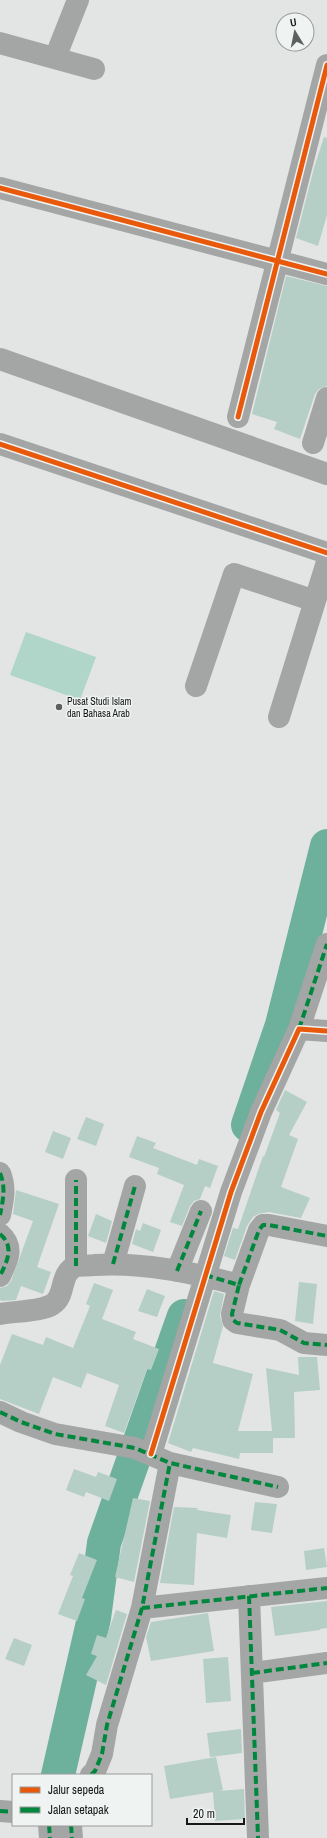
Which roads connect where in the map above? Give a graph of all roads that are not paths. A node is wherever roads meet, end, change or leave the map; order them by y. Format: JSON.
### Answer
{"nodes":[{"id":1,"x":78,"y":0,"type":"edge"},
{"id":2,"x":0,"y":43,"type":"edge"},
{"id":3,"x":55,"y":58,"type":"junction"},
{"id":4,"x":327,"y":65,"type":"edge"},
{"id":5,"x":94,"y":69,"type":"dead end"},
{"id":6,"x":0,"y":188,"type":"edge"},
{"id":7,"x":278,"y":261,"type":"junction"},
{"id":8,"x":327,"y":274,"type":"edge"},
{"id":9,"x":0,"y":359,"type":"edge"},
{"id":10,"x":327,"y":398,"type":"edge"},
{"id":11,"x":238,"y":417,"type":"dead end"},
{"id":12,"x":313,"y":442,"type":"dead end"},
{"id":13,"x":0,"y":444,"type":"edge"},
{"id":14,"x":327,"y":474,"type":"edge"},
{"id":15,"x":327,"y":553,"type":"edge"},
{"id":16,"x":327,"y":562,"type":"edge"},
{"id":17,"x":315,"y":601,"type":"junction"},
{"id":18,"x":196,"y":686,"type":"dead end"},
{"id":19,"x":279,"y":717,"type":"dead end"},
{"id":20,"x":327,"y":944,"type":"edge"},
{"id":21,"x":299,"y":1029,"type":"junction"},
{"id":22,"x":327,"y":1031,"type":"edge"},
{"id":23,"x":0,"y":1173,"type":"edge"},
{"id":24,"x":76,"y":1180,"type":"dead end"},
{"id":25,"x":135,"y":1186,"type":"dead end"},
{"id":26,"x":201,"y":1211,"type":"dead end"},
{"id":27,"x":0,"y":1215,"type":"edge"},
{"id":28,"x":0,"y":1234,"type":"edge"},
{"id":29,"x":327,"y":1236,"type":"edge"},
{"id":30,"x":113,"y":1264,"type":"junction"},
{"id":31,"x":76,"y":1266,"type":"junction"},
{"id":32,"x":191,"y":1273,"type":"junction"},
{"id":33,"x":0,"y":1276,"type":"edge"},
{"id":34,"x":238,"y":1285,"type":"junction"},
{"id":35,"x":0,"y":1314,"type":"edge"},
{"id":36,"x":327,"y":1345,"type":"edge"},
{"id":37,"x":0,"y":1412,"type":"edge"},
{"id":38,"x":144,"y":1451,"type":"junction"},
{"id":39,"x":170,"y":1463,"type":"junction"},
{"id":40,"x":278,"y":1487,"type":"dead end"},
{"id":41,"x":327,"y":1588,"type":"edge"},
{"id":42,"x":249,"y":1596,"type":"junction"},
{"id":43,"x":142,"y":1608,"type":"junction"},
{"id":44,"x":327,"y":1663,"type":"edge"},
{"id":45,"x":252,"y":1673,"type":"junction"},
{"id":46,"x":92,"y":1774,"type":"edge"},
{"id":47,"x":0,"y":1811,"type":"edge"},
{"id":48,"x":12,"y":1812,"type":"edge"},
{"id":49,"x":49,"y":1826,"type":"edge"},
{"id":50,"x":71,"y":1826,"type":"edge"},
{"id":51,"x":50,"y":1838,"type":"edge"},
{"id":52,"x":72,"y":1838,"type":"edge"},
{"id":53,"x":258,"y":1838,"type":"edge"}],
"edges":[{"from":1,"to":3,"type":"street"},
{"from":2,"to":3,"type":"street"},
{"from":3,"to":5,"type":"street"},
{"from":4,"to":7,"type":"street"},
{"from":6,"to":7,"type":"street"},
{"from":7,"to":8,"type":"street"},
{"from":7,"to":11,"type":"street"},
{"from":9,"to":14,"type":"street"},
{"from":10,"to":12,"type":"street"},
{"from":13,"to":15,"type":"street"},
{"from":16,"to":17,"type":"street"},
{"from":17,"to":18,"type":"street"},
{"from":17,"to":19,"type":"street"},
{"from":20,"to":21,"type":"street"},
{"from":21,"to":22,"type":"street"},
{"from":21,"to":32,"type":"street"},
{"from":23,"to":27,"type":"street"},
{"from":24,"to":31,"type":"street"},
{"from":25,"to":30,"type":"street"},
{"from":26,"to":32,"type":"street"},
{"from":28,"to":33,"type":"street"},
{"from":29,"to":34,"type":"street"},
{"from":30,"to":31,"type":"street"},
{"from":30,"to":32,"type":"street"},
{"from":31,"to":35,"type":"street"},
{"from":32,"to":34,"type":"street"},
{"from":32,"to":38,"type":"street"},
{"from":34,"to":36,"type":"street"},
{"from":37,"to":38,"type":"street"},
{"from":38,"to":39,"type":"street"},
{"from":39,"to":40,"type":"street"},
{"from":39,"to":43,"type":"street"},
{"from":41,"to":42,"type":"street"},
{"from":42,"to":43,"type":"street"},
{"from":42,"to":45,"type":"street"},
{"from":43,"to":46,"type":"street"},
{"from":44,"to":45,"type":"street"},
{"from":45,"to":53,"type":"street"},
{"from":47,"to":48,"type":"street"},
{"from":49,"to":51,"type":"street"},
{"from":50,"to":52,"type":"street"}]}
